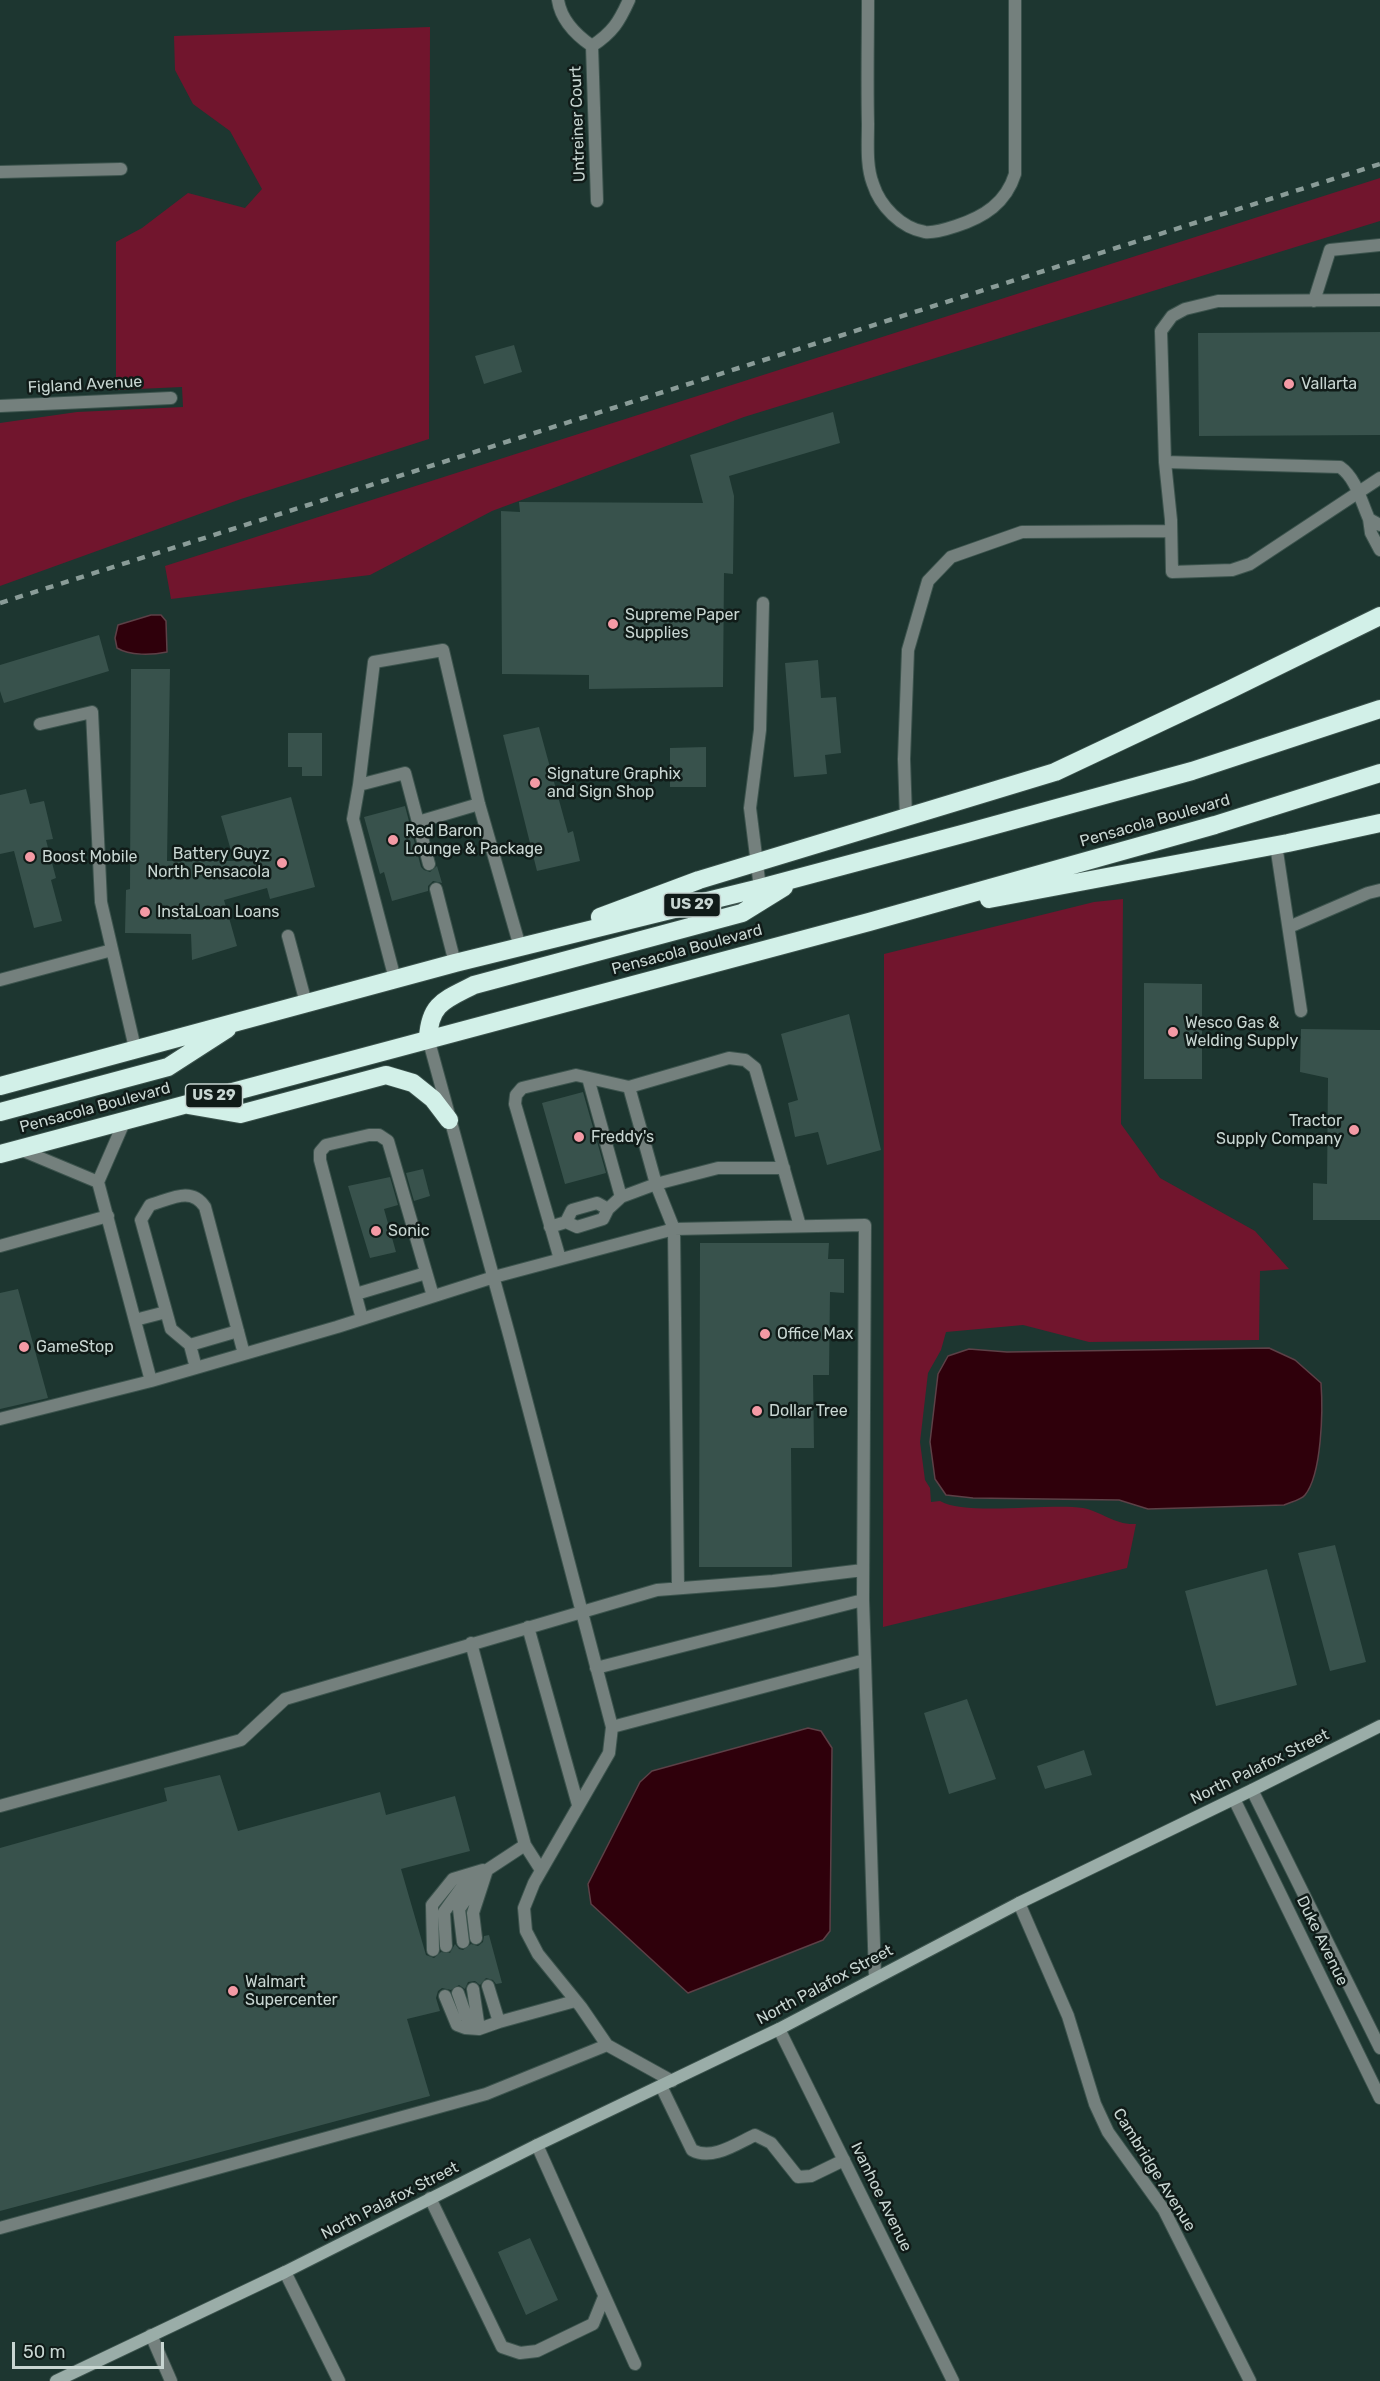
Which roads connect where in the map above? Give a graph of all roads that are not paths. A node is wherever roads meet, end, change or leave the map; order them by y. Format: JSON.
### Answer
{"nodes":[{"id":1,"x":558,"y":0,"type":"edge"},
{"id":2,"x":629,"y":0,"type":"edge"},
{"id":3,"x":868,"y":0,"type":"edge"},
{"id":4,"x":1015,"y":0,"type":"edge"},
{"id":5,"x":592,"y":46,"type":"junction"},
{"id":6,"x":121,"y":169,"type":"dead end"},
{"id":7,"x":0,"y":172,"type":"edge"},
{"id":8,"x":597,"y":201,"type":"dead end"},
{"id":9,"x":1380,"y":245,"type":"edge"},
{"id":10,"x":1380,"y":300,"type":"edge"},
{"id":11,"x":1314,"y":301,"type":"junction"},
{"id":12,"x":171,"y":398,"type":"dead end"},
{"id":13,"x":0,"y":406,"type":"edge"},
{"id":14,"x":1165,"y":462,"type":"junction"},
{"id":15,"x":1380,"y":478,"type":"edge"},
{"id":16,"x":1358,"y":494,"type":"junction"},
{"id":17,"x":1375,"y":522,"type":"edge"},
{"id":18,"x":1172,"y":531,"type":"junction"},
{"id":19,"x":1380,"y":550,"type":"edge"},
{"id":20,"x":763,"y":603,"type":"dead end"},
{"id":21,"x":1380,"y":616,"type":"edge"},
{"id":22,"x":1380,"y":709,"type":"edge"},
{"id":23,"x":40,"y":724,"type":"dead end"},
{"id":24,"x":1380,"y":773,"type":"edge"},
{"id":25,"x":358,"y":785,"type":"junction"},
{"id":26,"x":479,"y":804,"type":"junction"},
{"id":27,"x":906,"y":818,"type":"junction"},
{"id":28,"x":418,"y":822,"type":"junction"},
{"id":29,"x":1380,"y":823,"type":"edge"},
{"id":30,"x":1276,"y":845,"type":"junction"},
{"id":31,"x":757,"y":862,"type":"junction"},
{"id":32,"x":429,"y":864,"type":"dead end"},
{"id":33,"x":800,"y":877,"type":"junction"},
{"id":34,"x":760,"y":888,"type":"junction"},
{"id":35,"x":436,"y":889,"type":"dead end"},
{"id":36,"x":1380,"y":890,"type":"edge"},
{"id":37,"x":869,"y":922,"type":"junction"},
{"id":38,"x":1289,"y":927,"type":"junction"},
{"id":39,"x":288,"y":936,"type":"dead end"},
{"id":40,"x":520,"y":947,"type":"junction"},
{"id":41,"x":112,"y":950,"type":"junction"},
{"id":42,"x":455,"y":963,"type":"junction"},
{"id":43,"x":0,"y":980,"type":"edge"},
{"id":44,"x":395,"y":980,"type":"junction"},
{"id":45,"x":306,"y":1003,"type":"junction"},
{"id":46,"x":1301,"y":1011,"type":"dead end"},
{"id":47,"x":241,"y":1020,"type":"junction"},
{"id":48,"x":428,"y":1038,"type":"junction"},
{"id":49,"x":135,"y":1048,"type":"junction"},
{"id":50,"x":582,"y":1077,"type":"junction"},
{"id":51,"x":0,"y":1086,"type":"edge"},
{"id":52,"x":630,"y":1087,"type":"junction"},
{"id":53,"x":183,"y":1104,"type":"junction"},
{"id":54,"x":0,"y":1112,"type":"edge"},
{"id":55,"x":125,"y":1120,"type":"junction"},
{"id":56,"x":449,"y":1120,"type":"junction"},
{"id":57,"x":19,"y":1149,"type":"junction"},
{"id":58,"x":0,"y":1154,"type":"edge"},
{"id":59,"x":784,"y":1168,"type":"junction"},
{"id":60,"x":98,"y":1182,"type":"junction"},
{"id":61,"x":656,"y":1184,"type":"junction"},
{"id":62,"x":621,"y":1197,"type":"junction"},
{"id":63,"x":608,"y":1209,"type":"junction"},
{"id":64,"x":108,"y":1216,"type":"junction"},
{"id":65,"x":566,"y":1222,"type":"junction"},
{"id":66,"x":800,"y":1226,"type":"junction"},
{"id":67,"x":550,"y":1227,"type":"junction"},
{"id":68,"x":674,"y":1229,"type":"junction"},
{"id":69,"x":0,"y":1246,"type":"edge"},
{"id":70,"x":162,"y":1246,"type":"dead end"},
{"id":71,"x":149,"y":1250,"type":"junction"},
{"id":72,"x":560,"y":1259,"type":"junction"},
{"id":73,"x":168,"y":1268,"type":"dead end"},
{"id":74,"x":155,"y":1272,"type":"junction"},
{"id":75,"x":426,"y":1274,"type":"junction"},
{"id":76,"x":494,"y":1277,"type":"junction"},
{"id":77,"x":356,"y":1294,"type":"junction"},
{"id":78,"x":433,"y":1296,"type":"junction"},
{"id":79,"x":180,"y":1311,"type":"dead end"},
{"id":80,"x":166,"y":1313,"type":"junction"},
{"id":81,"x":362,"y":1319,"type":"junction"},
{"id":82,"x":135,"y":1320,"type":"junction"},
{"id":83,"x":238,"y":1331,"type":"junction"},
{"id":84,"x":190,"y":1345,"type":"junction"},
{"id":85,"x":244,"y":1354,"type":"junction"},
{"id":86,"x":196,"y":1368,"type":"junction"},
{"id":87,"x":150,"y":1381,"type":"junction"},
{"id":88,"x":0,"y":1419,"type":"edge"},
{"id":89,"x":863,"y":1570,"type":"junction"},
{"id":90,"x":678,"y":1588,"type":"junction"},
{"id":91,"x":863,"y":1600,"type":"junction"},
{"id":92,"x":582,"y":1612,"type":"junction"},
{"id":93,"x":528,"y":1628,"type":"junction"},
{"id":94,"x":471,"y":1643,"type":"junction"},
{"id":95,"x":865,"y":1660,"type":"junction"},
{"id":96,"x":596,"y":1668,"type":"junction"},
{"id":97,"x":612,"y":1726,"type":"junction"},
{"id":98,"x":1380,"y":1726,"type":"edge"},
{"id":99,"x":1252,"y":1790,"type":"junction"},
{"id":100,"x":1233,"y":1799,"type":"junction"},
{"id":101,"x":578,"y":1805,"type":"junction"},
{"id":102,"x":0,"y":1806,"type":"edge"},
{"id":103,"x":525,"y":1845,"type":"junction"},
{"id":104,"x":487,"y":1870,"type":"junction"},
{"id":105,"x":541,"y":1870,"type":"junction"},
{"id":106,"x":1019,"y":1903,"type":"junction"},
{"id":107,"x":476,"y":1938,"type":"dead end"},
{"id":108,"x":463,"y":1942,"type":"dead end"},
{"id":109,"x":446,"y":1946,"type":"dead end"},
{"id":110,"x":434,"y":1950,"type":"dead end"},
{"id":111,"x":875,"y":1977,"type":"junction"},
{"id":112,"x":488,"y":1986,"type":"dead end"},
{"id":113,"x":473,"y":1989,"type":"dead end"},
{"id":114,"x":452,"y":1994,"type":"dead end"},
{"id":115,"x":576,"y":2001,"type":"junction"},
{"id":116,"x":499,"y":2022,"type":"junction"},
{"id":117,"x":480,"y":2029,"type":"junction"},
{"id":118,"x":779,"y":2029,"type":"junction"},
{"id":119,"x":607,"y":2045,"type":"junction"},
{"id":120,"x":1380,"y":2048,"type":"edge"},
{"id":121,"x":667,"y":2084,"type":"junction"},
{"id":122,"x":1380,"y":2098,"type":"edge"},
{"id":123,"x":537,"y":2145,"type":"junction"},
{"id":124,"x":844,"y":2160,"type":"junction"},
{"id":125,"x":430,"y":2199,"type":"junction"},
{"id":126,"x":0,"y":2228,"type":"edge"},
{"id":127,"x":285,"y":2272,"type":"junction"},
{"id":128,"x":604,"y":2297,"type":"junction"},
{"id":129,"x":151,"y":2335,"type":"junction"},
{"id":130,"x":635,"y":2364,"type":"dead end"},
{"id":131,"x":56,"y":2381,"type":"edge"},
{"id":132,"x":171,"y":2381,"type":"edge"},
{"id":133,"x":339,"y":2381,"type":"edge"},
{"id":134,"x":953,"y":2381,"type":"edge"},
{"id":135,"x":1250,"y":2381,"type":"edge"}],
"edges":[{"from":1,"to":5,"type":"street","name":"Untreiner Court"},
{"from":2,"to":5,"type":"street","name":"Untreiner Court"},
{"from":3,"to":4,"type":"street"},
{"from":5,"to":8,"type":"street","name":"Untreiner Court"},
{"from":6,"to":7,"type":"street"},
{"from":9,"to":11,"type":"street"},
{"from":10,"to":11,"type":"street"},
{"from":11,"to":14,"type":"street"},
{"from":12,"to":13,"type":"street","name":"Figland Avenue"},
{"from":14,"to":16,"type":"street"},
{"from":14,"to":18,"type":"street"},
{"from":15,"to":16,"type":"street"},
{"from":16,"to":17,"type":"street"},
{"from":16,"to":18,"type":"street"},
{"from":17,"to":19,"type":"street"},
{"from":18,"to":27,"type":"street"},
{"from":20,"to":31,"type":"street"},
{"from":21,"to":27,"type":"highway"},
{"from":22,"to":33,"type":"highway","number":"US 29"},
{"from":23,"to":41,"type":"street"},
{"from":24,"to":37,"type":"highway","name":"Pensacola Boulevard","number":"US 29"},
{"from":25,"to":26,"type":"street"},
{"from":25,"to":28,"type":"street"},
{"from":25,"to":44,"type":"street"},
{"from":26,"to":28,"type":"street"},
{"from":26,"to":40,"type":"street"},
{"from":27,"to":31,"type":"highway"},
{"from":28,"to":32,"type":"street"},
{"from":29,"to":30,"type":"highway"},
{"from":30,"to":37,"type":"highway"},
{"from":30,"to":38,"type":"street"},
{"from":31,"to":34,"type":"street"},
{"from":31,"to":40,"type":"highway"},
{"from":33,"to":34,"type":"highway","number":"US 29"},
{"from":33,"to":48,"type":"highway"},
{"from":34,"to":40,"type":"highway","number":"US 29"},
{"from":35,"to":42,"type":"street"},
{"from":36,"to":38,"type":"street"},
{"from":37,"to":48,"type":"highway","name":"Pensacola Boulevard","number":"US 29"},
{"from":38,"to":46,"type":"street"},
{"from":39,"to":45,"type":"street"},
{"from":40,"to":42,"type":"highway","number":"US 29"},
{"from":41,"to":43,"type":"street"},
{"from":41,"to":49,"type":"street"},
{"from":42,"to":44,"type":"highway","number":"US 29"},
{"from":44,"to":45,"type":"highway","number":"US 29"},
{"from":45,"to":47,"type":"highway","number":"US 29"},
{"from":47,"to":49,"type":"highway","number":"US 29"},
{"from":47,"to":54,"type":"highway"},
{"from":48,"to":53,"type":"highway","name":"Pensacola Boulevard","number":"US 29"},
{"from":48,"to":56,"type":"street"},
{"from":49,"to":51,"type":"highway","number":"US 29"},
{"from":50,"to":52,"type":"street"},
{"from":50,"to":62,"type":"street"},
{"from":50,"to":67,"type":"street"},
{"from":52,"to":59,"type":"street"},
{"from":52,"to":61,"type":"street"},
{"from":53,"to":55,"type":"highway","name":"Pensacola Boulevard","number":"US 29"},
{"from":53,"to":56,"type":"highway"},
{"from":55,"to":57,"type":"highway","name":"Pensacola Boulevard","number":"US 29"},
{"from":55,"to":60,"type":"street"},
{"from":56,"to":76,"type":"street"},
{"from":57,"to":58,"type":"highway","name":"Pensacola Boulevard","number":"US 29"},
{"from":57,"to":60,"type":"street"},
{"from":59,"to":61,"type":"street"},
{"from":59,"to":66,"type":"street"},
{"from":60,"to":64,"type":"street"},
{"from":61,"to":62,"type":"street"},
{"from":61,"to":68,"type":"street"},
{"from":62,"to":63,"type":"street"},
{"from":63,"to":65,"type":"street"},
{"from":63,"to":65,"type":"street"},
{"from":64,"to":69,"type":"street"},
{"from":64,"to":82,"type":"street"},
{"from":65,"to":67,"type":"street"},
{"from":66,"to":68,"type":"street"},
{"from":66,"to":89,"type":"street"},
{"from":67,"to":72,"type":"street"},
{"from":68,"to":72,"type":"street"},
{"from":68,"to":90,"type":"street"},
{"from":70,"to":71,"type":"street"},
{"from":71,"to":74,"type":"street"},
{"from":71,"to":83,"type":"street"},
{"from":72,"to":76,"type":"street"},
{"from":73,"to":74,"type":"street"},
{"from":74,"to":80,"type":"street"},
{"from":75,"to":77,"type":"street"},
{"from":75,"to":77,"type":"street"},
{"from":75,"to":78,"type":"street"},
{"from":76,"to":78,"type":"street"},
{"from":76,"to":92,"type":"street"},
{"from":77,"to":81,"type":"street"},
{"from":78,"to":81,"type":"street"},
{"from":79,"to":80,"type":"street"},
{"from":80,"to":82,"type":"street"},
{"from":80,"to":84,"type":"street"},
{"from":81,"to":85,"type":"street"},
{"from":82,"to":87,"type":"street"},
{"from":83,"to":84,"type":"street"},
{"from":83,"to":85,"type":"street"},
{"from":84,"to":86,"type":"street"},
{"from":85,"to":86,"type":"street"},
{"from":86,"to":87,"type":"street"},
{"from":87,"to":88,"type":"street"},
{"from":89,"to":90,"type":"street"},
{"from":89,"to":91,"type":"street"},
{"from":90,"to":92,"type":"street"},
{"from":91,"to":95,"type":"street"},
{"from":91,"to":96,"type":"street"},
{"from":92,"to":93,"type":"street"},
{"from":92,"to":96,"type":"street"},
{"from":93,"to":94,"type":"street"},
{"from":93,"to":101,"type":"street"},
{"from":94,"to":102,"type":"street"},
{"from":94,"to":103,"type":"street"},
{"from":95,"to":97,"type":"street"},
{"from":95,"to":111,"type":"street"},
{"from":96,"to":97,"type":"street"},
{"from":97,"to":101,"type":"street"},
{"from":98,"to":99,"type":"main road","name":"North Palafox Street"},
{"from":99,"to":100,"type":"main road","name":"North Palafox Street"},
{"from":99,"to":120,"type":"street","name":"Duke Avenue"},
{"from":100,"to":106,"type":"main road","name":"North Palafox Street"},
{"from":100,"to":122,"type":"street","name":"Duke Avenue"},
{"from":101,"to":105,"type":"street"},
{"from":103,"to":104,"type":"street"},
{"from":103,"to":105,"type":"street"},
{"from":104,"to":107,"type":"street"},
{"from":104,"to":108,"type":"street"},
{"from":104,"to":109,"type":"street"},
{"from":104,"to":110,"type":"street"},
{"from":105,"to":115,"type":"street"},
{"from":106,"to":111,"type":"main road","name":"North Palafox Street"},
{"from":106,"to":135,"type":"street","name":"Cambridge Avenue"},
{"from":111,"to":118,"type":"main road","name":"North Palafox Street"},
{"from":112,"to":116,"type":"street"},
{"from":113,"to":117,"type":"street"},
{"from":114,"to":117,"type":"street"},
{"from":115,"to":116,"type":"street"},
{"from":115,"to":119,"type":"street"},
{"from":116,"to":117,"type":"street"},
{"from":118,"to":121,"type":"main road","name":"North Palafox Street"},
{"from":118,"to":124,"type":"street","name":"Ivanhoe Avenue"},
{"from":119,"to":121,"type":"street"},
{"from":119,"to":126,"type":"street"},
{"from":121,"to":123,"type":"main road","name":"North Palafox Street"},
{"from":121,"to":124,"type":"street"},
{"from":123,"to":125,"type":"main road","name":"North Palafox Street"},
{"from":123,"to":128,"type":"street"},
{"from":124,"to":134,"type":"street","name":"Ivanhoe Avenue"},
{"from":125,"to":127,"type":"main road","name":"North Palafox Street"},
{"from":125,"to":128,"type":"street"},
{"from":127,"to":129,"type":"main road","name":"North Palafox Street"},
{"from":127,"to":133,"type":"street"},
{"from":128,"to":130,"type":"street"},
{"from":129,"to":131,"type":"main road","name":"North Palafox Street"},
{"from":129,"to":132,"type":"street"}]}
